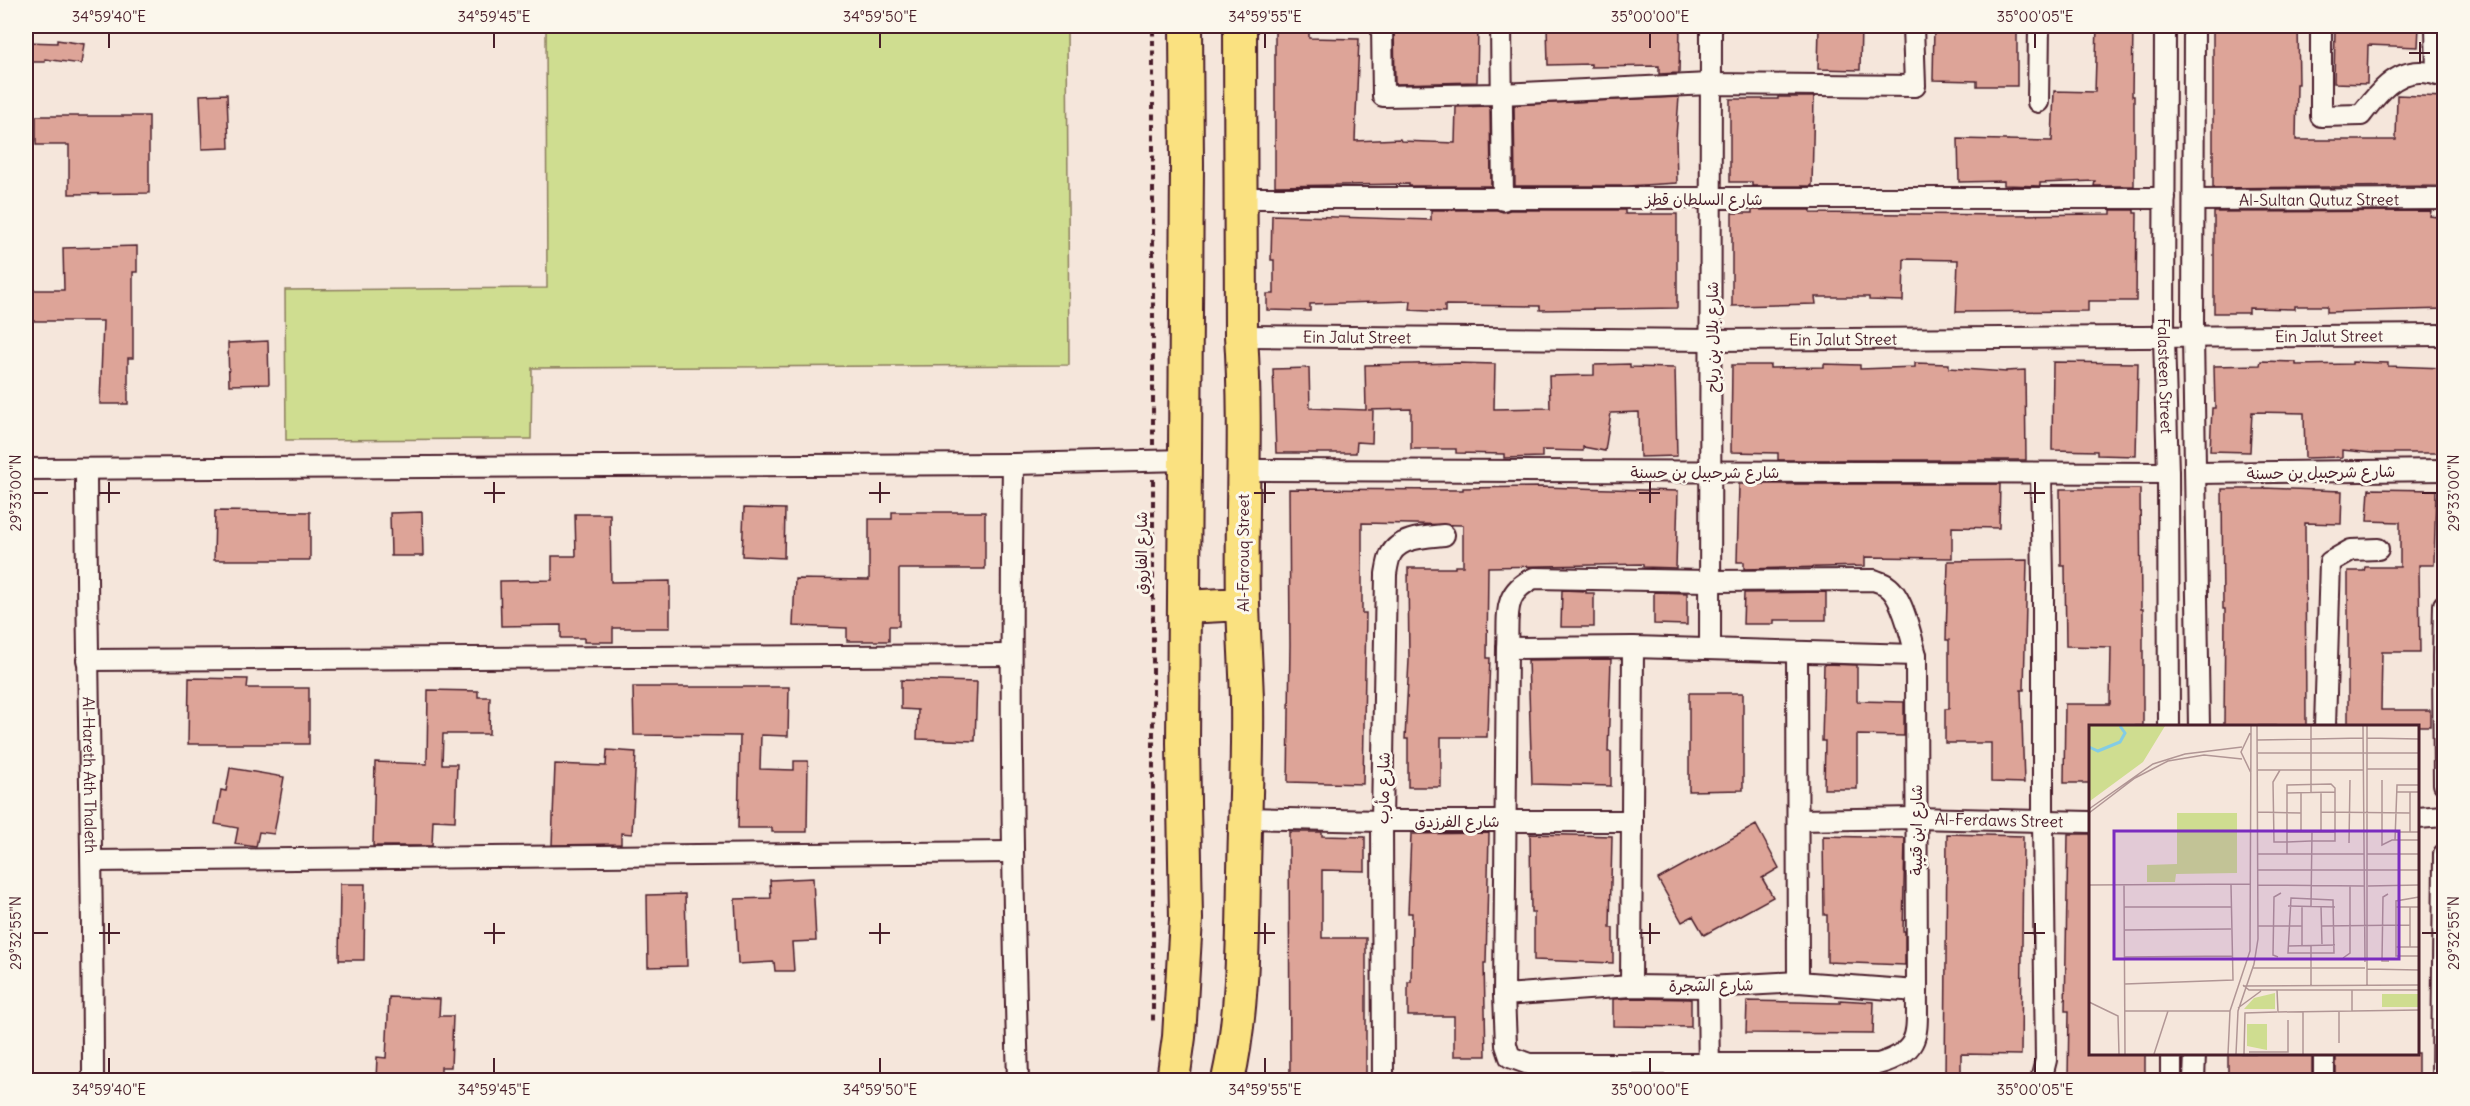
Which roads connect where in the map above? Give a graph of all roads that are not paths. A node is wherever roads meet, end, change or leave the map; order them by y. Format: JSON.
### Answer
{"nodes":[{"id":1,"x":1185,"y":26,"type":"edge"},
{"id":2,"x":1240,"y":26,"type":"edge"},
{"id":3,"x":1382,"y":26,"type":"edge"},
{"id":4,"x":1501,"y":26,"type":"edge"},
{"id":5,"x":1711,"y":26,"type":"edge"},
{"id":6,"x":1913,"y":26,"type":"edge"},
{"id":7,"x":2039,"y":26,"type":"edge"},
{"id":8,"x":2164,"y":26,"type":"edge"},
{"id":9,"x":2194,"y":26,"type":"edge"},
{"id":10,"x":2321,"y":26,"type":"edge"},
{"id":11,"x":2436,"y":26,"type":"edge"},
{"id":12,"x":2441,"y":75,"type":"edge"},
{"id":13,"x":1709,"y":84,"type":"junction"},
{"id":14,"x":1500,"y":94,"type":"junction"},
{"id":15,"x":2038,"y":102,"type":"dead end"},
{"id":16,"x":1242,"y":198,"type":"junction"},
{"id":17,"x":1711,"y":198,"type":"junction"},
{"id":18,"x":2165,"y":198,"type":"junction"},
{"id":19,"x":2445,"y":199,"type":"edge"},
{"id":20,"x":1503,"y":200,"type":"junction"},
{"id":21,"x":2195,"y":200,"type":"junction"},
{"id":22,"x":2445,"y":335,"type":"edge"},
{"id":23,"x":1241,"y":336,"type":"junction"},
{"id":24,"x":2193,"y":336,"type":"junction"},
{"id":25,"x":2164,"y":338,"type":"junction"},
{"id":26,"x":1712,"y":340,"type":"junction"},
{"id":27,"x":1186,"y":460,"type":"junction"},
{"id":28,"x":1013,"y":464,"type":"junction"},
{"id":29,"x":26,"y":469,"type":"edge"},
{"id":30,"x":86,"y":469,"type":"junction"},
{"id":31,"x":1242,"y":470,"type":"junction"},
{"id":32,"x":2445,"y":470,"type":"edge"},
{"id":33,"x":1712,"y":472,"type":"junction"},
{"id":34,"x":2041,"y":473,"type":"junction"},
{"id":35,"x":2168,"y":473,"type":"junction"},
{"id":36,"x":2196,"y":473,"type":"junction"},
{"id":37,"x":1444,"y":535,"type":"dead end"},
{"id":38,"x":2378,"y":549,"type":"dead end"},
{"id":39,"x":1709,"y":581,"type":"junction"},
{"id":40,"x":1243,"y":604,"type":"junction"},
{"id":41,"x":2445,"y":605,"type":"edge"},
{"id":42,"x":1184,"y":608,"type":"junction"},
{"id":43,"x":1633,"y":647,"type":"junction"},
{"id":44,"x":1507,"y":648,"type":"junction"},
{"id":45,"x":1710,"y":649,"type":"junction"},
{"id":46,"x":1797,"y":651,"type":"junction"},
{"id":47,"x":1011,"y":655,"type":"junction"},
{"id":48,"x":1916,"y":655,"type":"junction"},
{"id":49,"x":2444,"y":657,"type":"edge"},
{"id":50,"x":87,"y":660,"type":"junction"},
{"id":51,"x":2169,"y":725,"type":"edge"},
{"id":52,"x":2199,"y":725,"type":"edge"},
{"id":53,"x":2325,"y":725,"type":"edge"},
{"id":54,"x":2445,"y":784,"type":"edge"},
{"id":55,"x":2445,"y":816,"type":"edge"},
{"id":56,"x":1245,"y":818,"type":"junction"},
{"id":57,"x":1915,"y":818,"type":"junction"},
{"id":58,"x":2419,"y":818,"type":"edge"},
{"id":59,"x":1799,"y":820,"type":"junction"},
{"id":60,"x":1382,"y":821,"type":"junction"},
{"id":61,"x":1507,"y":821,"type":"junction"},
{"id":62,"x":1632,"y":822,"type":"junction"},
{"id":63,"x":2043,"y":822,"type":"junction"},
{"id":64,"x":2089,"y":822,"type":"edge"},
{"id":65,"x":1012,"y":852,"type":"junction"},
{"id":66,"x":2445,"y":854,"type":"edge"},
{"id":67,"x":93,"y":861,"type":"junction"},
{"id":68,"x":1798,"y":982,"type":"junction"},
{"id":69,"x":1631,"y":986,"type":"junction"},
{"id":70,"x":1708,"y":987,"type":"junction"},
{"id":71,"x":1917,"y":991,"type":"junction"},
{"id":72,"x":1504,"y":995,"type":"junction"},
{"id":73,"x":2444,"y":1003,"type":"edge"},
{"id":74,"x":2171,"y":1055,"type":"edge"},
{"id":75,"x":2195,"y":1055,"type":"edge"},
{"id":76,"x":2324,"y":1055,"type":"edge"},
{"id":77,"x":1708,"y":1072,"type":"edge"},
{"id":78,"x":93,"y":1080,"type":"edge"},
{"id":79,"x":1018,"y":1080,"type":"edge"},
{"id":80,"x":1173,"y":1080,"type":"edge"},
{"id":81,"x":1228,"y":1080,"type":"edge"},
{"id":82,"x":1383,"y":1080,"type":"edge"},
{"id":83,"x":2041,"y":1080,"type":"edge"},
{"id":84,"x":2171,"y":1080,"type":"edge"},
{"id":85,"x":2194,"y":1080,"type":"edge"},
{"id":86,"x":2324,"y":1080,"type":"edge"},
{"id":87,"x":2442,"y":1080,"type":"edge"}],
"edges":[{"from":1,"to":27,"type":"main road"},
{"from":2,"to":16,"type":"main road","name":"Al-Farouq Street"},
{"from":3,"to":14,"type":"street"},
{"from":4,"to":14,"type":"street"},
{"from":5,"to":13,"type":"street","name":"شارع بلال بن رباح"},
{"from":6,"to":13,"type":"street"},
{"from":7,"to":15,"type":"street"},
{"from":8,"to":18,"type":"street","name":"Falasteen Street"},
{"from":9,"to":21,"type":"street","name":"Falasteen Street"},
{"from":10,"to":12,"type":"street"},
{"from":11,"to":12,"type":"street"},
{"from":13,"to":14,"type":"street"},
{"from":13,"to":17,"type":"street","name":"شارع بلال بن رباح"},
{"from":14,"to":20,"type":"street"},
{"from":16,"to":20,"type":"street","name":"شارع السلطان قطز"},
{"from":16,"to":23,"type":"main road","name":"Al-Farouq Street"},
{"from":17,"to":18,"type":"street","name":"شارع السلطان قطز"},
{"from":17,"to":20,"type":"street","name":"شارع السلطان قطز"},
{"from":17,"to":26,"type":"street","name":"شارع بلال بن رباح"},
{"from":18,"to":25,"type":"street","name":"Falasteen Street"},
{"from":19,"to":21,"type":"street","name":"Al-Sultan Qutuz Street"},
{"from":21,"to":24,"type":"street","name":"Falasteen Street"},
{"from":22,"to":24,"type":"street","name":"Ein Jalut Street"},
{"from":23,"to":26,"type":"street","name":"Ein Jalut Street"},
{"from":23,"to":31,"type":"main road","name":"Al-Farouq Street"},
{"from":24,"to":25,"type":"street","name":"Ein Jalut Street"},
{"from":24,"to":36,"type":"street","name":"Falasteen Street"},
{"from":25,"to":26,"type":"street","name":"Ein Jalut Street"},
{"from":25,"to":35,"type":"street","name":"Falasteen Street"},
{"from":26,"to":33,"type":"street","name":"شارع بلال بن رباح"},
{"from":27,"to":28,"type":"street"},
{"from":27,"to":42,"type":"main road"},
{"from":28,"to":30,"type":"street"},
{"from":28,"to":47,"type":"street"},
{"from":29,"to":30,"type":"street"},
{"from":30,"to":50,"type":"street","name":"Al-Hareth Ath Thaleth"},
{"from":31,"to":33,"type":"street","name":"شارع شرحبيل بن حسنة"},
{"from":31,"to":40,"type":"main road","name":"Al-Farouq Street"},
{"from":32,"to":36,"type":"street","name":"شارع شرحبيل بن حسنة"},
{"from":33,"to":34,"type":"street","name":"شارع شرحبيل بن حسنة"},
{"from":33,"to":39,"type":"street","name":"شارع بلال بن رباح"},
{"from":34,"to":35,"type":"street","name":"شارع شرحبيل بن حسنة"},
{"from":34,"to":63,"type":"street"},
{"from":35,"to":51,"type":"street","name":"Falasteen Street"},
{"from":36,"to":52,"type":"street","name":"Falasteen Street"},
{"from":37,"to":60,"type":"street","name":"شارع مأرب"},
{"from":38,"to":53,"type":"street"},
{"from":39,"to":44,"type":"street","name":"شارع ابن قتيبة"},
{"from":39,"to":45,"type":"street","name":"شارع بلال بن رباح"},
{"from":39,"to":48,"type":"street","name":"شارع ابن قتيبة"},
{"from":40,"to":42,"type":"main road"},
{"from":40,"to":56,"type":"main road","name":"Al-Farouq Street"},
{"from":41,"to":49,"type":"street"},
{"from":42,"to":80,"type":"main road"},
{"from":43,"to":44,"type":"street"},
{"from":43,"to":45,"type":"street"},
{"from":43,"to":62,"type":"street"},
{"from":44,"to":61,"type":"street"},
{"from":45,"to":46,"type":"street"},
{"from":46,"to":48,"type":"street"},
{"from":46,"to":59,"type":"street"},
{"from":47,"to":50,"type":"street"},
{"from":47,"to":65,"type":"street"},
{"from":48,"to":57,"type":"street","name":"شارع ابن قتيبة"},
{"from":49,"to":54,"type":"street"},
{"from":50,"to":67,"type":"street","name":"Al-Hareth Ath Thaleth"},
{"from":55,"to":58,"type":"street"},
{"from":56,"to":60,"type":"street","name":"شارع الفرزدق"},
{"from":56,"to":81,"type":"main road","name":"Al-Farouq Street"},
{"from":57,"to":59,"type":"street","name":"Al-Ferdaws Street"},
{"from":57,"to":63,"type":"street","name":"Al-Ferdaws Street"},
{"from":57,"to":71,"type":"street","name":"شارع ابن قتيبة"},
{"from":59,"to":68,"type":"street"},
{"from":60,"to":61,"type":"street","name":"شارع الفرزدق"},
{"from":60,"to":82,"type":"street","name":"شارع مأرب"},
{"from":61,"to":62,"type":"street","name":"شارع الفرزدق"},
{"from":61,"to":72,"type":"street"},
{"from":62,"to":69,"type":"street"},
{"from":63,"to":64,"type":"street","name":"Al-Ferdaws Street"},
{"from":63,"to":83,"type":"street"},
{"from":65,"to":67,"type":"street"},
{"from":65,"to":79,"type":"street"},
{"from":66,"to":73,"type":"street"},
{"from":67,"to":78,"type":"street","name":"Al-Hareth Ath Thaleth"},
{"from":68,"to":70,"type":"street","name":"شارع الشجرة"},
{"from":68,"to":71,"type":"street","name":"شارع الشجرة"},
{"from":69,"to":70,"type":"street","name":"شارع الشجرة"},
{"from":69,"to":72,"type":"street","name":"شارع الشجرة"},
{"from":70,"to":77,"type":"street"},
{"from":71,"to":77,"type":"street","name":"شارع ابن قتيبة"},
{"from":72,"to":77,"type":"street","name":"شارع ابن قتيبة"},
{"from":73,"to":87,"type":"street"},
{"from":74,"to":84,"type":"street"},
{"from":75,"to":85,"type":"street"},
{"from":76,"to":86,"type":"street"}]}
